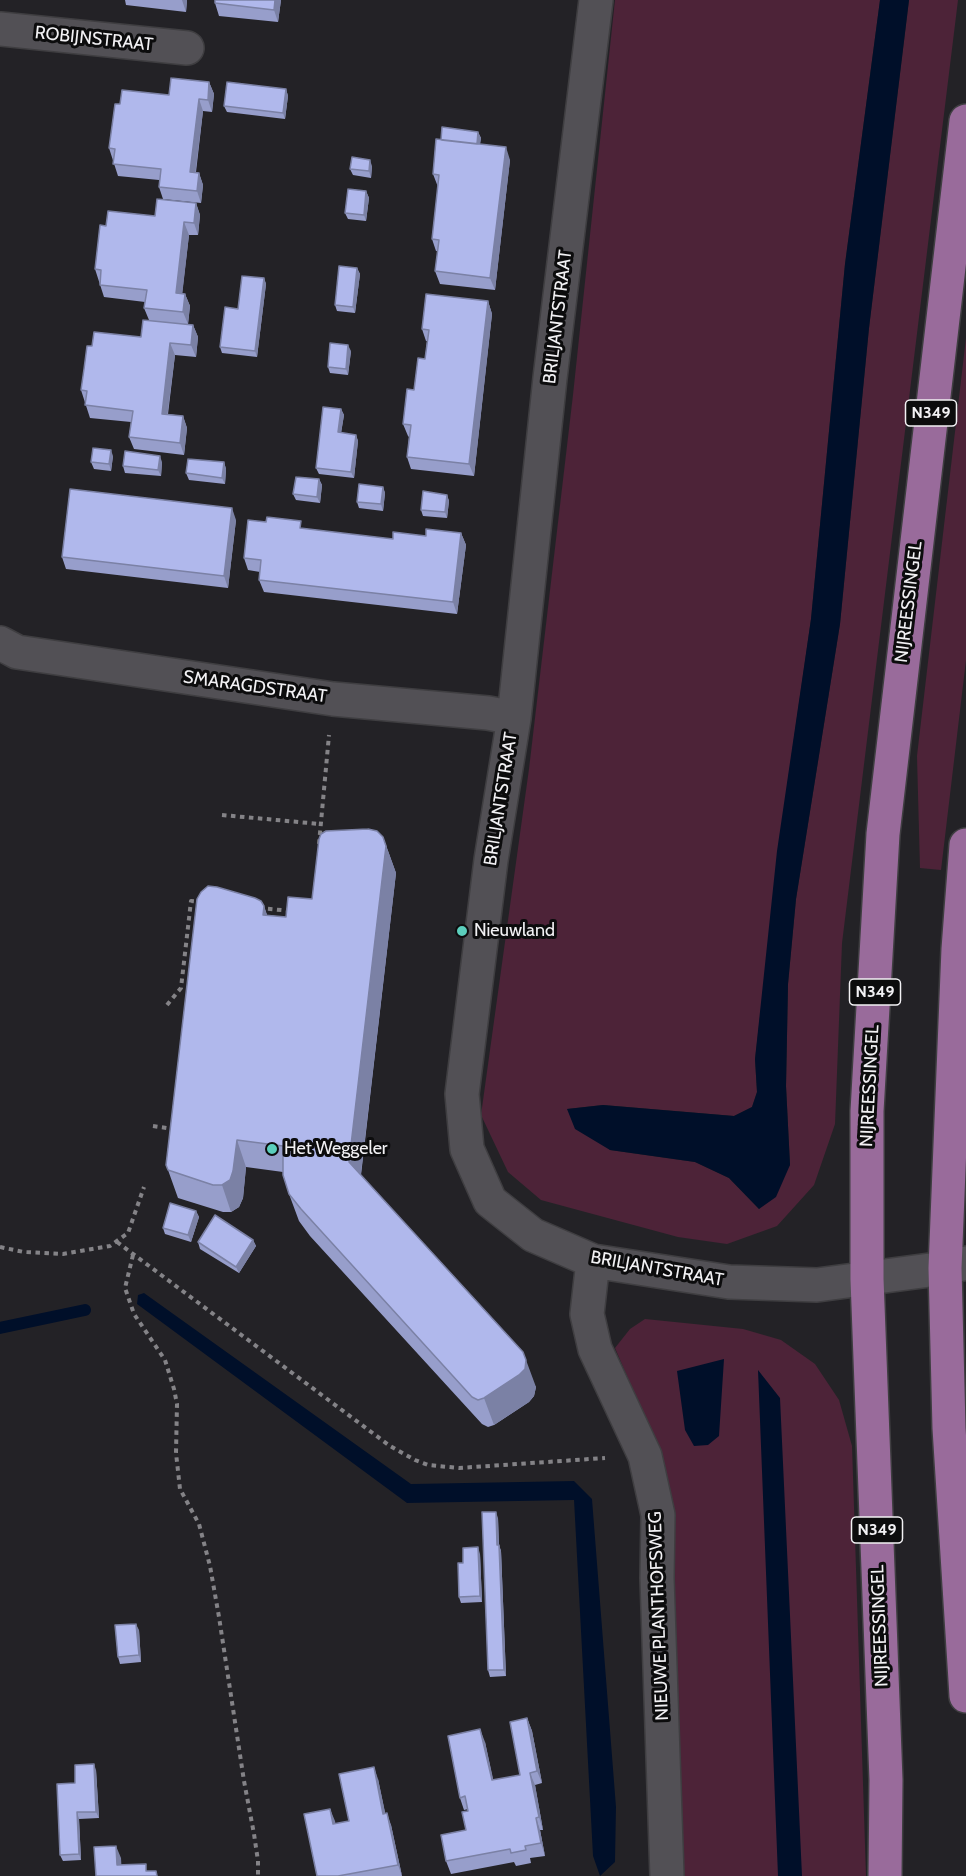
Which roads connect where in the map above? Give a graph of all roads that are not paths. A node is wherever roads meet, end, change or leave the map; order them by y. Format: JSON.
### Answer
{"nodes":[{"id":1,"x":596,"y":0,"type":"edge"},
{"id":2,"x":0,"y":30,"type":"edge"},
{"id":3,"x":187,"y":48,"type":"dead end"},
{"id":4,"x":966,"y":121,"type":"edge"},
{"id":5,"x":0,"y":643,"type":"edge"},
{"id":6,"x":514,"y":718,"type":"junction"},
{"id":7,"x":966,"y":844,"type":"edge"},
{"id":8,"x":593,"y":1261,"type":"junction"},
{"id":9,"x":955,"y":1265,"type":"edge"},
{"id":10,"x":867,"y":1280,"type":"junction"},
{"id":11,"x":966,"y":1696,"type":"edge"},
{"id":12,"x":667,"y":1876,"type":"edge"},
{"id":13,"x":885,"y":1876,"type":"edge"}],
"edges":[{"from":1,"to":6,"type":"street","name":"BRILJANTSTRAAT"},
{"from":2,"to":3,"type":"street","name":"ROBIJNSTRAAT"},
{"from":4,"to":10,"type":"main road","name":"NIJREESSINGEL","number":"N349"},
{"from":5,"to":6,"type":"street","name":"SMARAGDSTRAAT"},
{"from":6,"to":8,"type":"street","name":"BRILJANTSTRAAT"},
{"from":7,"to":9,"type":"main road"},
{"from":8,"to":10,"type":"street","name":"BRILJANTSTRAAT"},
{"from":8,"to":12,"type":"street","name":"NIEUWE PLANTHOFSWEG"},
{"from":9,"to":10,"type":"street","name":"BRILJANTSTRAAT"},
{"from":9,"to":11,"type":"main road"},
{"from":10,"to":13,"type":"main road","name":"NIJREESSINGEL","number":"N349"}]}
